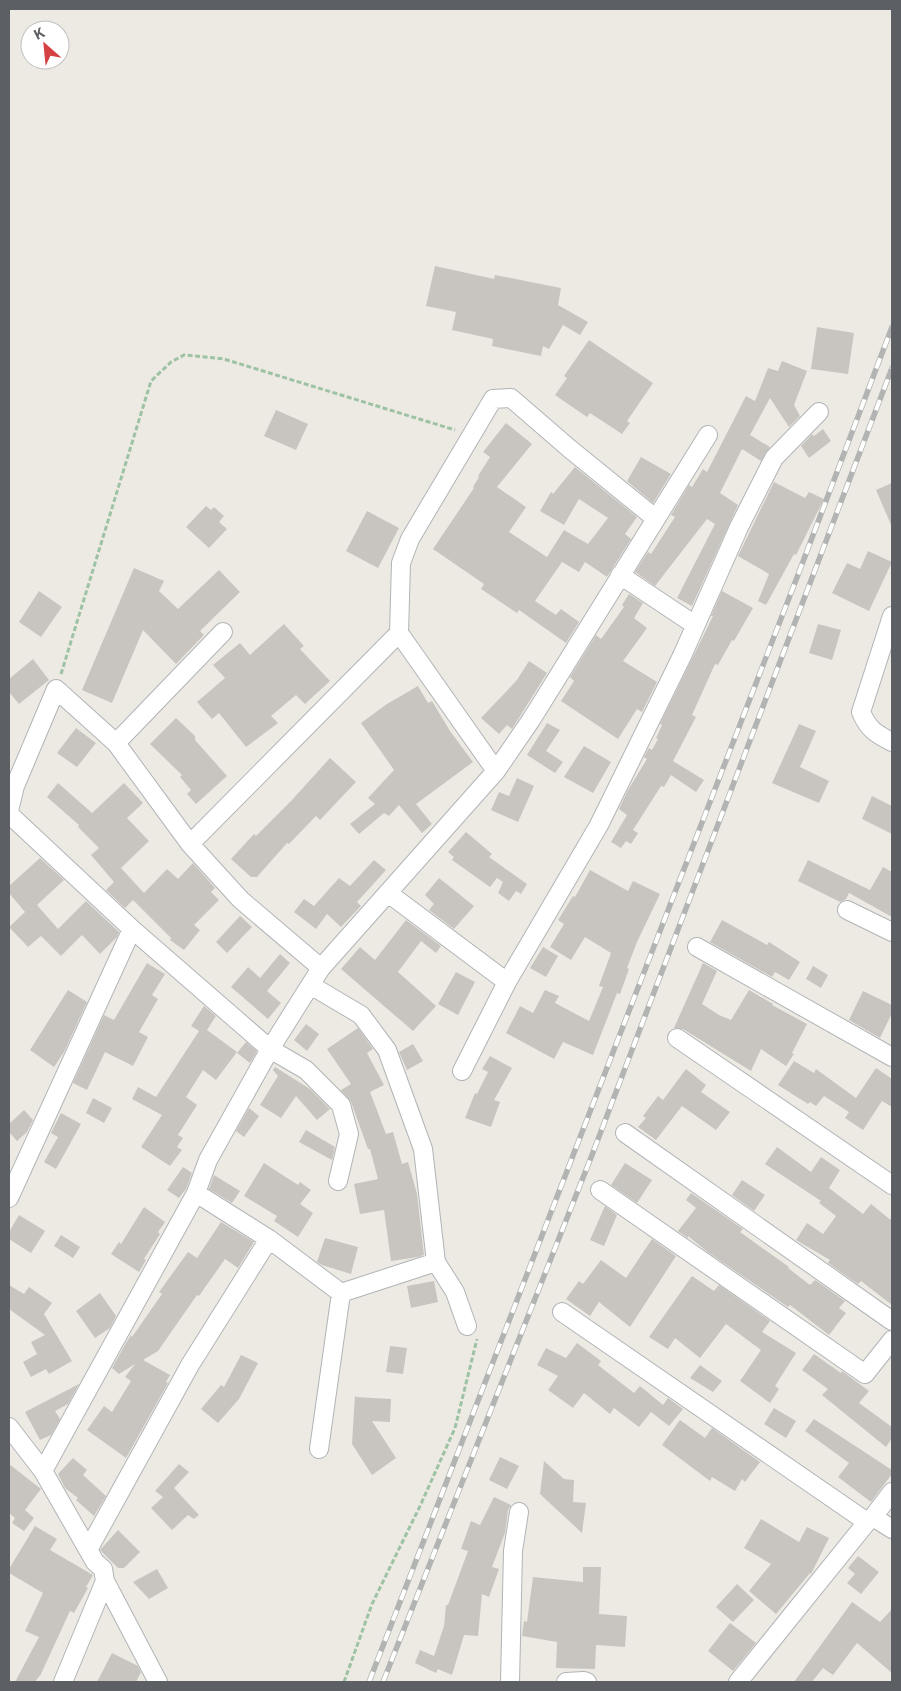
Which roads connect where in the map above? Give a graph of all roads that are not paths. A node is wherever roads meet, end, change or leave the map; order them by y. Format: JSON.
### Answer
{"nodes":[{"id":1,"x":819,"y":412,"type":"dead end"},
{"id":2,"x":708,"y":435,"type":"dead end"},
{"id":3,"x":655,"y":518,"type":"junction"},
{"id":4,"x":620,"y":575,"type":"junction"},
{"id":5,"x":892,"y":616,"type":"edge"},
{"id":6,"x":695,"y":626,"type":"junction"},
{"id":7,"x":223,"y":632,"type":"dead end"},
{"id":8,"x":399,"y":633,"type":"junction"},
{"id":9,"x":892,"y":742,"type":"edge"},
{"id":10,"x":116,"y":743,"type":"junction"},
{"id":11,"x":496,"y":771,"type":"junction"},
{"id":12,"x":12,"y":782,"type":"edge"},
{"id":13,"x":9,"y":813,"type":"edge"},
{"id":14,"x":190,"y":844,"type":"junction"},
{"id":15,"x":388,"y":893,"type":"junction"},
{"id":16,"x":847,"y":910,"type":"dead end"},
{"id":17,"x":132,"y":929,"type":"junction"},
{"id":18,"x":892,"y":932,"type":"edge"},
{"id":19,"x":697,"y":947,"type":"dead end"},
{"id":20,"x":322,"y":968,"type":"junction"},
{"id":21,"x":507,"y":982,"type":"junction"},
{"id":22,"x":312,"y":986,"type":"junction"},
{"id":23,"x":677,"y":1038,"type":"dead end"},
{"id":24,"x":270,"y":1049,"type":"junction"},
{"id":25,"x":892,"y":1057,"type":"edge"},
{"id":26,"x":462,"y":1071,"type":"dead end"},
{"id":27,"x":625,"y":1133,"type":"dead end"},
{"id":28,"x":338,"y":1181,"type":"dead end"},
{"id":29,"x":892,"y":1185,"type":"edge"},
{"id":30,"x":600,"y":1190,"type":"dead end"},
{"id":31,"x":196,"y":1192,"type":"junction"},
{"id":32,"x":9,"y":1198,"type":"edge"},
{"id":33,"x":269,"y":1239,"type":"junction"},
{"id":34,"x":436,"y":1262,"type":"junction"},
{"id":35,"x":341,"y":1293,"type":"junction"},
{"id":36,"x":562,"y":1312,"type":"dead end"},
{"id":37,"x":892,"y":1321,"type":"edge"},
{"id":38,"x":467,"y":1326,"type":"road end"},
{"id":39,"x":892,"y":1340,"type":"edge"},
{"id":40,"x":9,"y":1427,"type":"edge"},
{"id":41,"x":319,"y":1449,"type":"dead end"},
{"id":42,"x":44,"y":1470,"type":"junction"},
{"id":43,"x":892,"y":1492,"type":"edge"},
{"id":44,"x":519,"y":1512,"type":"dead end"},
{"id":45,"x":870,"y":1520,"type":"junction"},
{"id":46,"x":892,"y":1529,"type":"edge"},
{"id":47,"x":88,"y":1550,"type":"junction"},
{"id":48,"x":105,"y":1581,"type":"junction"},
{"id":49,"x":63,"y":1682,"type":"edge"},
{"id":50,"x":158,"y":1682,"type":"edge"},
{"id":51,"x":510,"y":1682,"type":"edge"},
{"id":52,"x":566,"y":1682,"type":"edge"},
{"id":53,"x":587,"y":1682,"type":"edge"},
{"id":54,"x":738,"y":1682,"type":"edge"}],
"edges":[{"from":1,"to":6,"type":"street"},
{"from":2,"to":3,"type":"street"},
{"from":3,"to":4,"type":"street"},
{"from":3,"to":8,"type":"street"},
{"from":4,"to":6,"type":"street"},
{"from":4,"to":11,"type":"street"},
{"from":5,"to":9,"type":"street"},
{"from":6,"to":21,"type":"street"},
{"from":7,"to":10,"type":"street"},
{"from":8,"to":11,"type":"street"},
{"from":8,"to":14,"type":"street"},
{"from":10,"to":12,"type":"street"},
{"from":10,"to":14,"type":"street"},
{"from":11,"to":15,"type":"street"},
{"from":12,"to":13,"type":"street"},
{"from":13,"to":17,"type":"street"},
{"from":14,"to":20,"type":"street"},
{"from":15,"to":20,"type":"street"},
{"from":15,"to":21,"type":"street"},
{"from":16,"to":18,"type":"street"},
{"from":17,"to":24,"type":"street"},
{"from":17,"to":32,"type":"street"},
{"from":19,"to":25,"type":"street"},
{"from":20,"to":22,"type":"street"},
{"from":21,"to":26,"type":"street"},
{"from":22,"to":24,"type":"street"},
{"from":22,"to":34,"type":"street"},
{"from":23,"to":29,"type":"street"},
{"from":24,"to":28,"type":"street"},
{"from":24,"to":31,"type":"street"},
{"from":27,"to":37,"type":"street"},
{"from":30,"to":39,"type":"street"},
{"from":31,"to":33,"type":"street"},
{"from":31,"to":42,"type":"street"},
{"from":33,"to":35,"type":"street"},
{"from":33,"to":47,"type":"street"},
{"from":34,"to":35,"type":"street"},
{"from":34,"to":38,"type":"street"},
{"from":35,"to":41,"type":"street"},
{"from":36,"to":45,"type":"street"},
{"from":40,"to":42,"type":"street"},
{"from":42,"to":47,"type":"street"},
{"from":43,"to":45,"type":"street"},
{"from":44,"to":51,"type":"street"},
{"from":45,"to":46,"type":"street"},
{"from":45,"to":54,"type":"street"},
{"from":47,"to":48,"type":"street"},
{"from":48,"to":49,"type":"street"},
{"from":48,"to":50,"type":"street"},
{"from":52,"to":53,"type":"street"}]}
